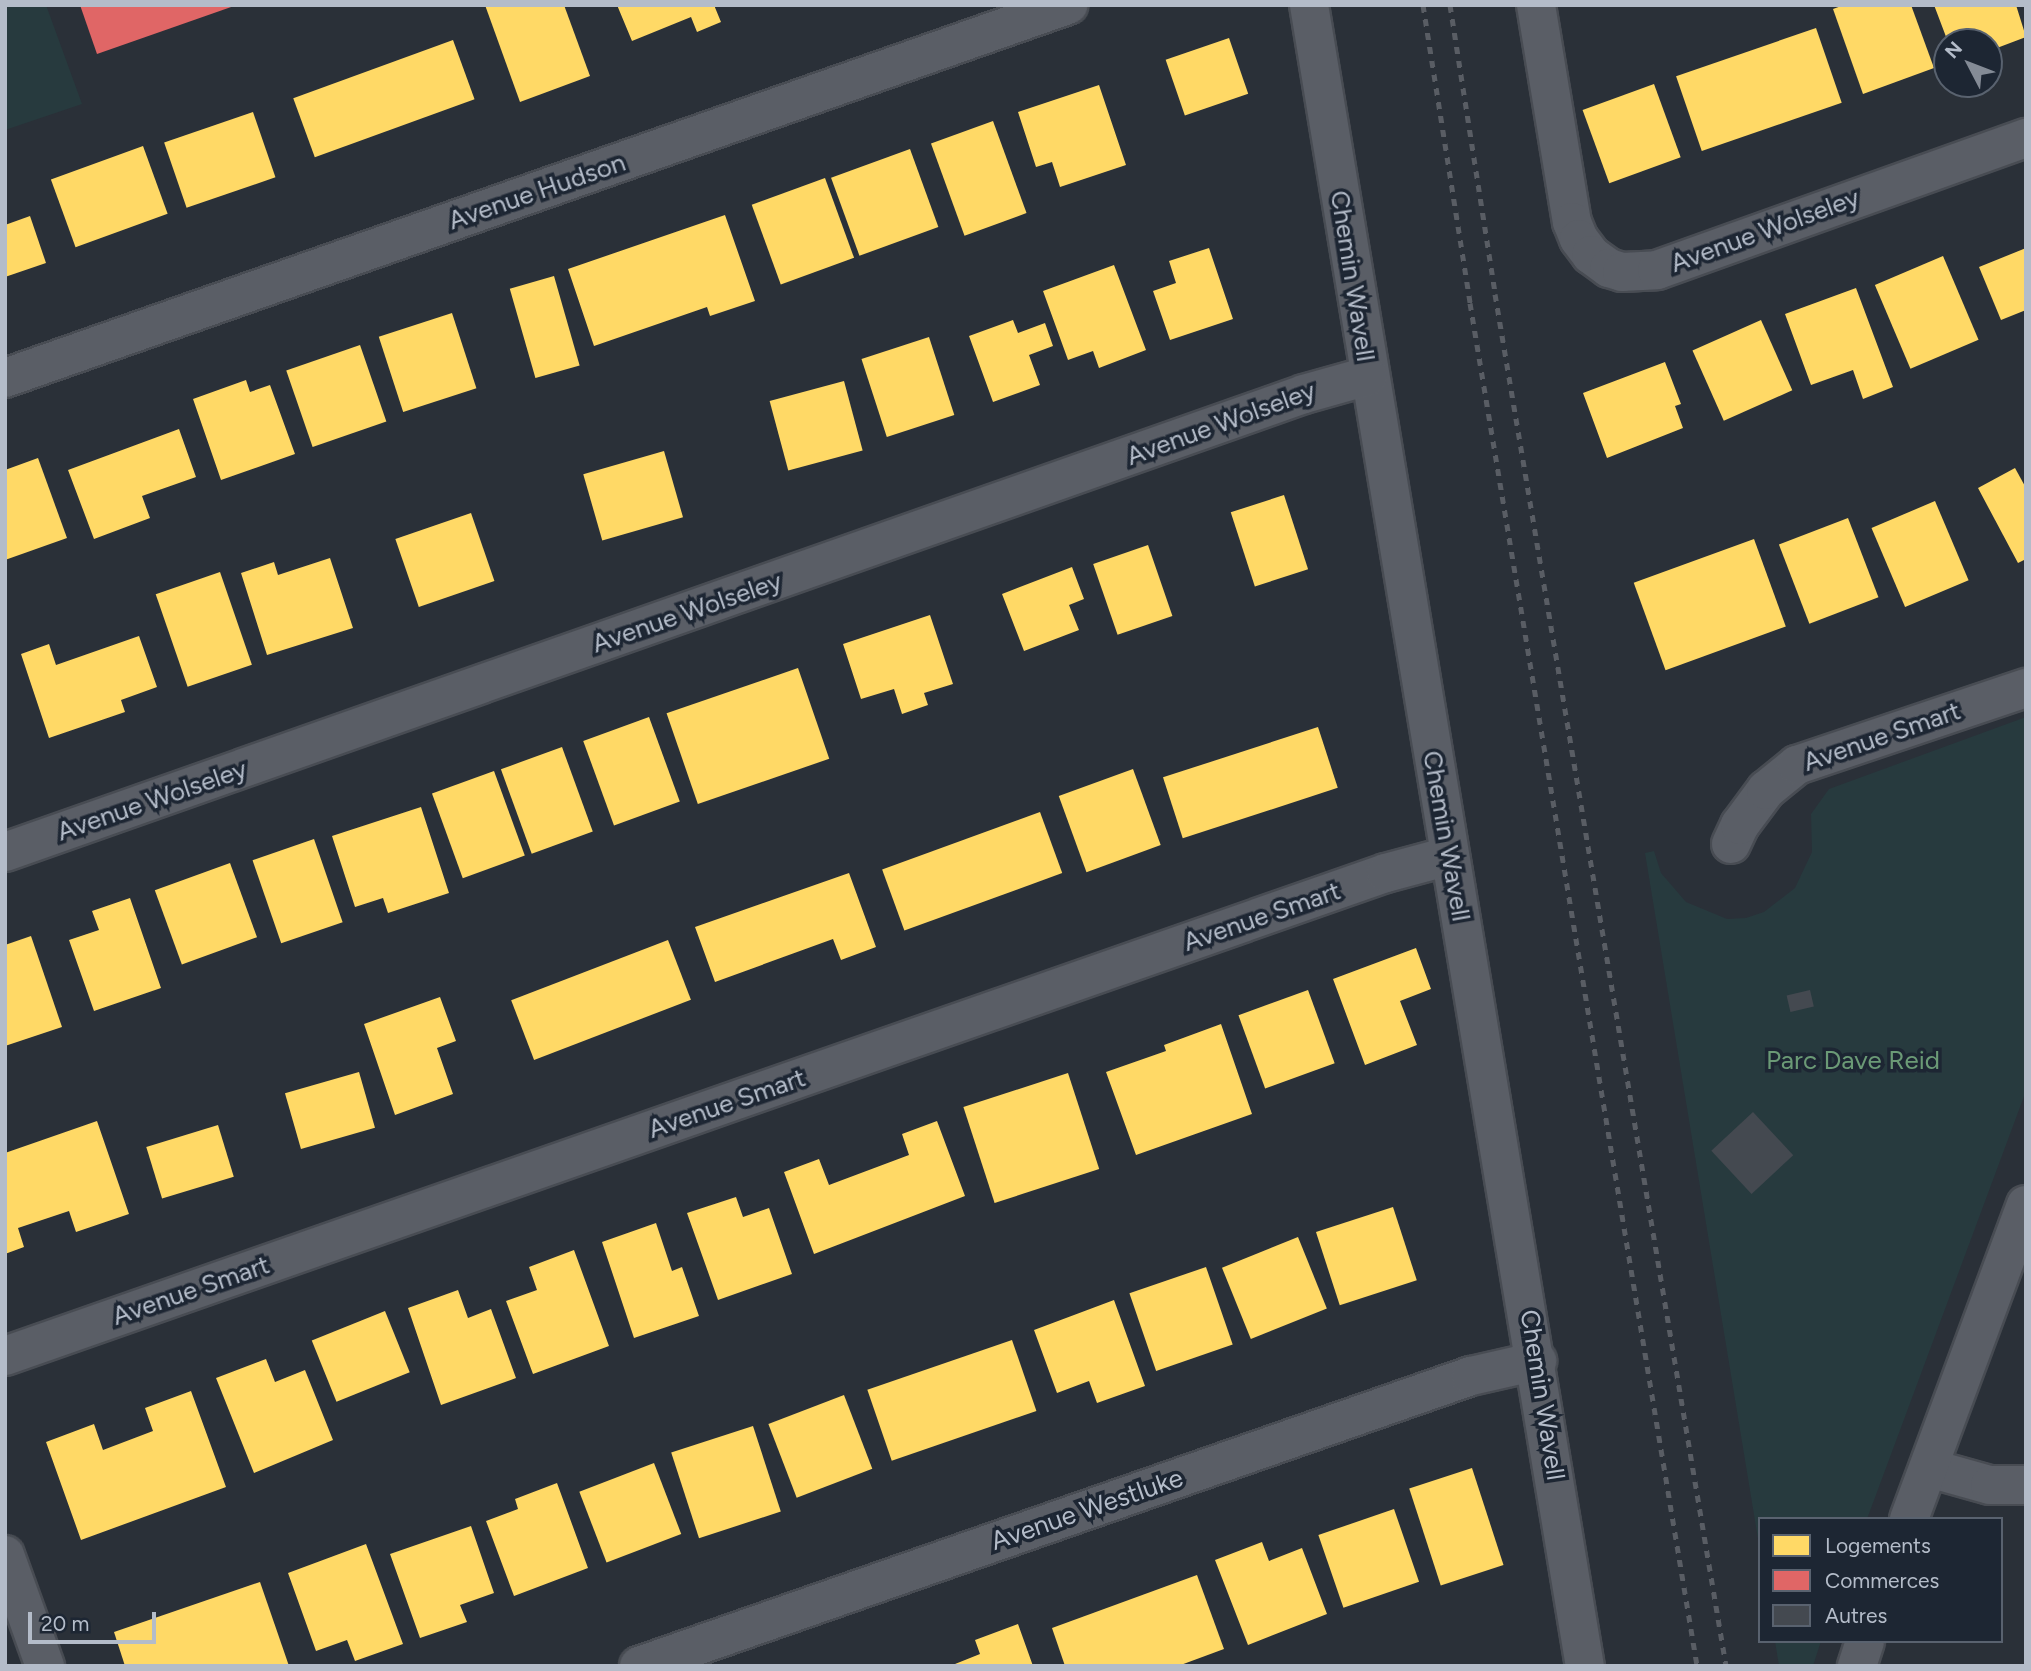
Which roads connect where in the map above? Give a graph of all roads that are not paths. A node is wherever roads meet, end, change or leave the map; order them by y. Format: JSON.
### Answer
{"nodes":[{"id":1,"x":1068,"y":5,"type":"edge"},
{"id":2,"x":1308,"y":5,"type":"edge"},
{"id":3,"x":1536,"y":5,"type":"edge"},
{"id":4,"x":2026,"y":138,"type":"edge"},
{"id":5,"x":1368,"y":376,"type":"junction"},
{"id":6,"x":5,"y":378,"type":"edge"},
{"id":7,"x":2026,"y":688,"type":"edge"},
{"id":8,"x":1731,"y":844,"type":"dead end"},
{"id":9,"x":5,"y":852,"type":"edge"},
{"id":10,"x":1449,"y":856,"type":"junction"},
{"id":11,"x":2026,"y":1205,"type":"edge"},
{"id":12,"x":5,"y":1356,"type":"edge"},
{"id":13,"x":1537,"y":1361,"type":"junction"},
{"id":14,"x":1929,"y":1468,"type":"junction"},
{"id":15,"x":2026,"y":1485,"type":"edge"},
{"id":16,"x":1910,"y":1517,"type":"edge"},
{"id":17,"x":5,"y":1555,"type":"edge"},
{"id":18,"x":1864,"y":1643,"type":"edge"},
{"id":19,"x":45,"y":1666,"type":"edge"},
{"id":20,"x":639,"y":1666,"type":"edge"},
{"id":21,"x":1585,"y":1666,"type":"edge"},
{"id":22,"x":1857,"y":1666,"type":"edge"}],
"edges":[{"from":1,"to":6,"type":"street","name":"Avenue Hudson"},
{"from":2,"to":5,"type":"street","name":"Chemin Wavell"},
{"from":3,"to":4,"type":"street","name":"Avenue Wolseley"},
{"from":5,"to":9,"type":"street","name":"Avenue Wolseley"},
{"from":5,"to":10,"type":"street","name":"Chemin Wavell"},
{"from":7,"to":8,"type":"street","name":"Avenue Smart"},
{"from":10,"to":12,"type":"street","name":"Avenue Smart"},
{"from":10,"to":13,"type":"street","name":"Chemin Wavell"},
{"from":11,"to":14,"type":"street"},
{"from":13,"to":20,"type":"street","name":"Avenue Westluke"},
{"from":13,"to":21,"type":"street","name":"Chemin Wavell"},
{"from":14,"to":15,"type":"street"},
{"from":14,"to":16,"type":"street"},
{"from":17,"to":19,"type":"street"},
{"from":18,"to":22,"type":"street"}]}
